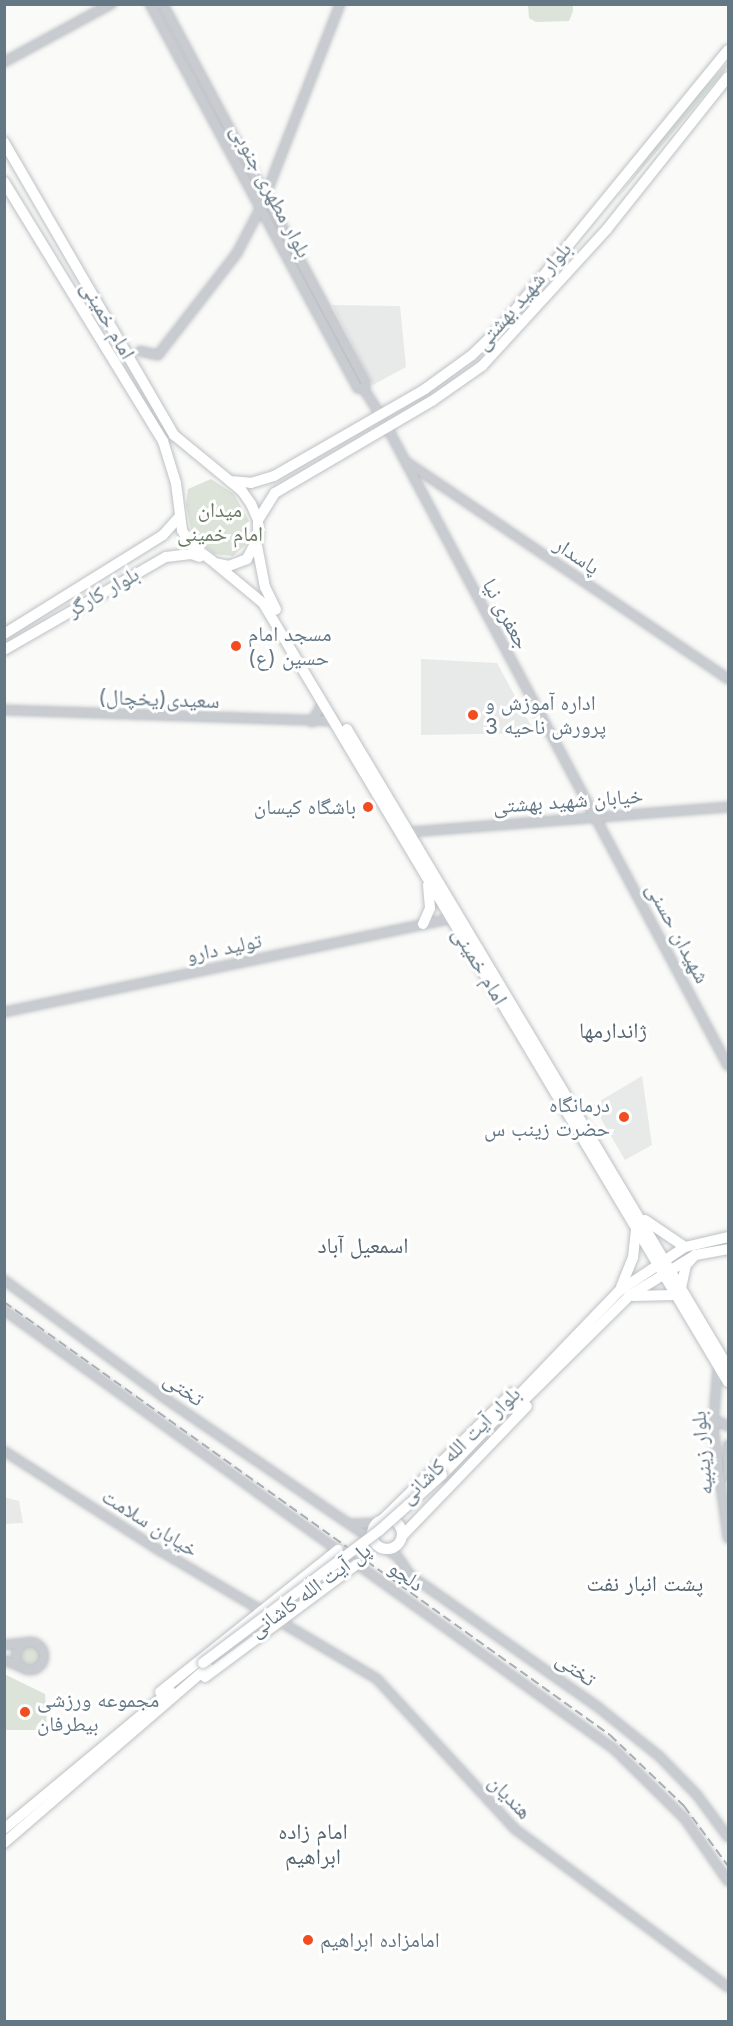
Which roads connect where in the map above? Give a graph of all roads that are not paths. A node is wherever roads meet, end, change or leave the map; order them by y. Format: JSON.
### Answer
{"nodes":[{"id":1,"x":111,"y":4,"type":"edge"},
{"id":2,"x":150,"y":4,"type":"edge"},
{"id":3,"x":163,"y":4,"type":"edge"},
{"id":4,"x":340,"y":4,"type":"edge"},
{"id":5,"x":729,"y":50,"type":"edge"},
{"id":6,"x":4,"y":62,"type":"edge"},
{"id":7,"x":729,"y":77,"type":"edge"},
{"id":8,"x":4,"y":142,"type":"edge"},
{"id":9,"x":4,"y":182,"type":"edge"},
{"id":10,"x":636,"y":192,"type":"junction"},
{"id":11,"x":266,"y":194,"type":"junction"},
{"id":12,"x":609,"y":194,"type":"junction"},
{"id":13,"x":260,"y":209,"type":"junction"},
{"id":14,"x":140,"y":351,"type":"dead end"},
{"id":15,"x":364,"y":389,"type":"junction"},
{"id":16,"x":413,"y":412,"type":"junction"},
{"id":17,"x":381,"y":416,"type":"junction"},
{"id":18,"x":387,"y":427,"type":"junction"},
{"id":19,"x":395,"y":442,"type":"junction"},
{"id":20,"x":406,"y":462,"type":"junction"},
{"id":21,"x":230,"y":481,"type":"junction"},
{"id":22,"x":263,"y":482,"type":"junction"},
{"id":23,"x":273,"y":495,"type":"junction"},
{"id":24,"x":179,"y":517,"type":"junction"},
{"id":25,"x":258,"y":520,"type":"junction"},
{"id":26,"x":257,"y":546,"type":"junction"},
{"id":27,"x":129,"y":558,"type":"junction"},
{"id":28,"x":210,"y":561,"type":"junction"},
{"id":29,"x":137,"y":572,"type":"junction"},
{"id":30,"x":265,"y":587,"type":"junction"},
{"id":31,"x":255,"y":593,"type":"junction"},
{"id":32,"x":4,"y":634,"type":"edge"},
{"id":33,"x":4,"y":650,"type":"edge"},
{"id":34,"x":729,"y":679,"type":"edge"},
{"id":35,"x":323,"y":702,"type":"junction"},
{"id":36,"x":4,"y":710,"type":"edge"},
{"id":37,"x":312,"y":722,"type":"junction"},
{"id":38,"x":335,"y":722,"type":"junction"},
{"id":39,"x":729,"y":807,"type":"edge"},
{"id":40,"x":596,"y":817,"type":"junction"},
{"id":41,"x":406,"y":834,"type":"junction"},
{"id":42,"x":426,"y":876,"type":"junction"},
{"id":43,"x":451,"y":919,"type":"junction"},
{"id":44,"x":423,"y":924,"type":"junction"},
{"id":45,"x":4,"y":1012,"type":"edge"},
{"id":46,"x":729,"y":1066,"type":"edge"},
{"id":47,"x":639,"y":1215,"type":"junction"},
{"id":48,"x":636,"y":1227,"type":"junction"},
{"id":49,"x":729,"y":1237,"type":"edge"},
{"id":50,"x":685,"y":1247,"type":"junction"},
{"id":51,"x":729,"y":1249,"type":"edge"},
{"id":52,"x":695,"y":1255,"type":"junction"},
{"id":53,"x":663,"y":1266,"type":"junction"},
{"id":54,"x":4,"y":1280,"type":"edge"},
{"id":55,"x":678,"y":1292,"type":"junction"},
{"id":56,"x":624,"y":1293,"type":"junction"},
{"id":57,"x":4,"y":1310,"type":"edge"},
{"id":58,"x":723,"y":1366,"type":"edge"},
{"id":59,"x":542,"y":1376,"type":"junction"},
{"id":60,"x":729,"y":1382,"type":"edge"},
{"id":61,"x":729,"y":1426,"type":"edge"},
{"id":62,"x":713,"y":1427,"type":"junction"},
{"id":63,"x":729,"y":1445,"type":"edge"},
{"id":64,"x":4,"y":1451,"type":"edge"},
{"id":65,"x":729,"y":1476,"type":"edge"},
{"id":66,"x":444,"y":1477,"type":"joint"},
{"id":67,"x":400,"y":1503,"type":"junction"},
{"id":68,"x":416,"y":1519,"type":"junction"},
{"id":69,"x":380,"y":1521,"type":"junction"},
{"id":70,"x":345,"y":1523,"type":"junction"},
{"id":71,"x":402,"y":1536,"type":"junction"},
{"id":72,"x":729,"y":1538,"type":"edge"},
{"id":73,"x":374,"y":1541,"type":"junction"},
{"id":74,"x":386,"y":1549,"type":"junction"},
{"id":75,"x":338,"y":1550,"type":"junction"},
{"id":76,"x":357,"y":1564,"type":"junction"},
{"id":77,"x":258,"y":1613,"type":"junction"},
{"id":78,"x":280,"y":1619,"type":"junction"},
{"id":79,"x":266,"y":1630,"type":"junction"},
{"id":80,"x":27,"y":1642,"type":"junction"},
{"id":81,"x":4,"y":1645,"type":"edge"},
{"id":82,"x":4,"y":1660,"type":"edge"},
{"id":83,"x":23,"y":1668,"type":"junction"},
{"id":84,"x":150,"y":1711,"type":"junction"},
{"id":85,"x":4,"y":1829,"type":"edge"},
{"id":86,"x":729,"y":1838,"type":"edge"},
{"id":87,"x":4,"y":1843,"type":"edge"},
{"id":88,"x":729,"y":1881,"type":"edge"},
{"id":89,"x":729,"y":1987,"type":"edge"}],
"edges":[{"from":1,"to":6,"type":"street"},
{"from":2,"to":13,"type":"street","name":"بلوار مطهری جنوبی"},
{"from":3,"to":11,"type":"street","name":"بلوار مطهری جنوبی"},
{"from":4,"to":11,"type":"street"},
{"from":5,"to":12,"type":"main road","name":"بلوار شهید بهشتی"},
{"from":7,"to":10,"type":"main road","name":"بلوار شهید بهشتی"},
{"from":8,"to":21,"type":"main road","name":"امام خمینی"},
{"from":9,"to":24,"type":"main road","name":"امام خمینی"},
{"from":10,"to":12,"type":"main road"},
{"from":10,"to":16,"type":"main road","name":"بلوار شهید بهشتی"},
{"from":11,"to":15,"type":"street","name":"بلوار مطهری جنوبی"},
{"from":12,"to":17,"type":"main road","name":"بلوار شهید بهشتی"},
{"from":13,"to":14,"type":"street"},
{"from":13,"to":15,"type":"street","name":"بلوار مطهری جنوبی"},
{"from":15,"to":17,"type":"street","name":"بلوار مطهری جنوبی"},
{"from":16,"to":18,"type":"main road","name":"بلوار شهید بهشتی"},
{"from":16,"to":19,"type":"street"},
{"from":17,"to":18,"type":"main road"},
{"from":17,"to":22,"type":"main road","name":"بلوار شهید بهشتی"},
{"from":18,"to":19,"type":"street","name":"جعفری نیا"},
{"from":18,"to":23,"type":"main road","name":"بلوار شهید بهشتی"},
{"from":19,"to":20,"type":"street","name":"جعفری نیا"},
{"from":20,"to":34,"type":"street","name":"پاسدار"},
{"from":20,"to":40,"type":"street","name":"جعفری نیا"},
{"from":21,"to":22,"type":"main road"},
{"from":21,"to":25,"type":"main road"},
{"from":22,"to":23,"type":"main road"},
{"from":23,"to":25,"type":"main road","name":"بلوار شهید بهشتی"},
{"from":24,"to":27,"type":"main road","name":"بلوار کارگر"},
{"from":24,"to":28,"type":"main road"},
{"from":25,"to":26,"type":"main road"},
{"from":26,"to":28,"type":"main road"},
{"from":26,"to":30,"type":"main road","name":"امام خمینی"},
{"from":27,"to":29,"type":"main road"},
{"from":27,"to":32,"type":"main road","name":"بلوار کارگر"},
{"from":28,"to":29,"type":"main road","name":"بلوار کارگر"},
{"from":28,"to":31,"type":"main road","name":"امام خمینی"},
{"from":29,"to":33,"type":"main road","name":"بلوار کارگر"},
{"from":30,"to":31,"type":"main road"},
{"from":30,"to":41,"type":"main road","name":"امام خمینی"},
{"from":31,"to":35,"type":"main road","name":"امام خمینی"},
{"from":35,"to":37,"type":"street"},
{"from":35,"to":38,"type":"main road","name":"امام خمینی"},
{"from":36,"to":37,"type":"street","name":"سعیدی(یخچال)"},
{"from":37,"to":38,"type":"street","name":"سعیدی(یخچال)"},
{"from":38,"to":41,"type":"main road","name":"امام خمینی"},
{"from":39,"to":40,"type":"street","name":"خیابان شهید بهشتی"},
{"from":40,"to":41,"type":"street","name":"خیابان شهید بهشتی"},
{"from":40,"to":46,"type":"street","name":"شهیدان حسنی"},
{"from":41,"to":42,"type":"main road","name":"امام خمینی"},
{"from":41,"to":47,"type":"main road","name":"امام خمینی"},
{"from":42,"to":43,"type":"main road","name":"امام خمینی"},
{"from":42,"to":44,"type":"main road"},
{"from":43,"to":44,"type":"street","name":"تولید دارو"},
{"from":43,"to":48,"type":"main road","name":"امام خمینی"},
{"from":44,"to":45,"type":"street","name":"تولید دارو"},
{"from":47,"to":50,"type":"main road"},
{"from":47,"to":53,"type":"main road","name":"امام خمینی"},
{"from":48,"to":53,"type":"main road","name":"امام خمینی"},
{"from":48,"to":56,"type":"main road"},
{"from":49,"to":50,"type":"main road"},
{"from":50,"to":53,"type":"main road"},
{"from":51,"to":52,"type":"main road"},
{"from":52,"to":53,"type":"main road"},
{"from":52,"to":55,"type":"main road"},
{"from":53,"to":55,"type":"main road","name":"امام خمینی"},
{"from":53,"to":56,"type":"main road","name":"بلوار آیت الله کاشانی"},
{"from":54,"to":70,"type":"street","name":"تختی"},
{"from":55,"to":56,"type":"main road"},
{"from":55,"to":58,"type":"main road","name":"امام خمینی"},
{"from":56,"to":59,"type":"main road","name":"بلوار آیت الله کاشانی"},
{"from":57,"to":75,"type":"street","name":"دلجو"},
{"from":58,"to":60,"type":"main road","name":"امام خمینی"},
{"from":58,"to":62,"type":"street","name":"بلوار زینبیه"},
{"from":59,"to":66,"type":"main road","name":"بلوار آیت الله کاشانی"},
{"from":59,"to":67,"type":"main road","name":"بلوار آیت الله کاشانی"},
{"from":59,"to":68,"type":"main road","name":"بلوار آیت الله کاشانی"},
{"from":61,"to":62,"type":"street"},
{"from":62,"to":72,"type":"street","name":"بلوار زینبیه"},
{"from":63,"to":65,"type":"street","name":"بلوار زینبیه"},
{"from":64,"to":77,"type":"street","name":"خیابان سلامت"},
{"from":66,"to":84,"type":"main road","name":"پل آیت الله کاشانی","bridge":true},
{"from":67,"to":68,"type":"main road"},
{"from":67,"to":69,"type":"main road","name":"بلوار آیت الله کاشانی"},
{"from":68,"to":71,"type":"main road","name":"بلوار آیت الله کاشانی"},
{"from":69,"to":70,"type":"street"},
{"from":69,"to":71,"type":"main road"},
{"from":69,"to":73,"type":"main road"},
{"from":70,"to":73,"type":"street","name":"تختی"},
{"from":71,"to":74,"type":"main road"},
{"from":73,"to":74,"type":"main road"},
{"from":74,"to":86,"type":"street","name":"تختی"},
{"from":75,"to":76,"type":"street","name":"دلجو"},
{"from":75,"to":77,"type":"main road"},
{"from":76,"to":78,"type":"main road"},
{"from":76,"to":88,"type":"street","name":"دلجو"},
{"from":77,"to":78,"type":"street","name":"خیابان سلامت"},
{"from":77,"to":79,"type":"main road"},
{"from":77,"to":84,"type":"main road"},
{"from":78,"to":79,"type":"main road"},
{"from":78,"to":89,"type":"street","name":"هندیان"},
{"from":79,"to":84,"type":"main road"},
{"from":80,"to":81,"type":"street"},
{"from":80,"to":83,"type":"street"},
{"from":80,"to":83,"type":"street"},
{"from":82,"to":83,"type":"street"},
{"from":84,"to":85,"type":"main road"},
{"from":84,"to":87,"type":"main road"}]}
